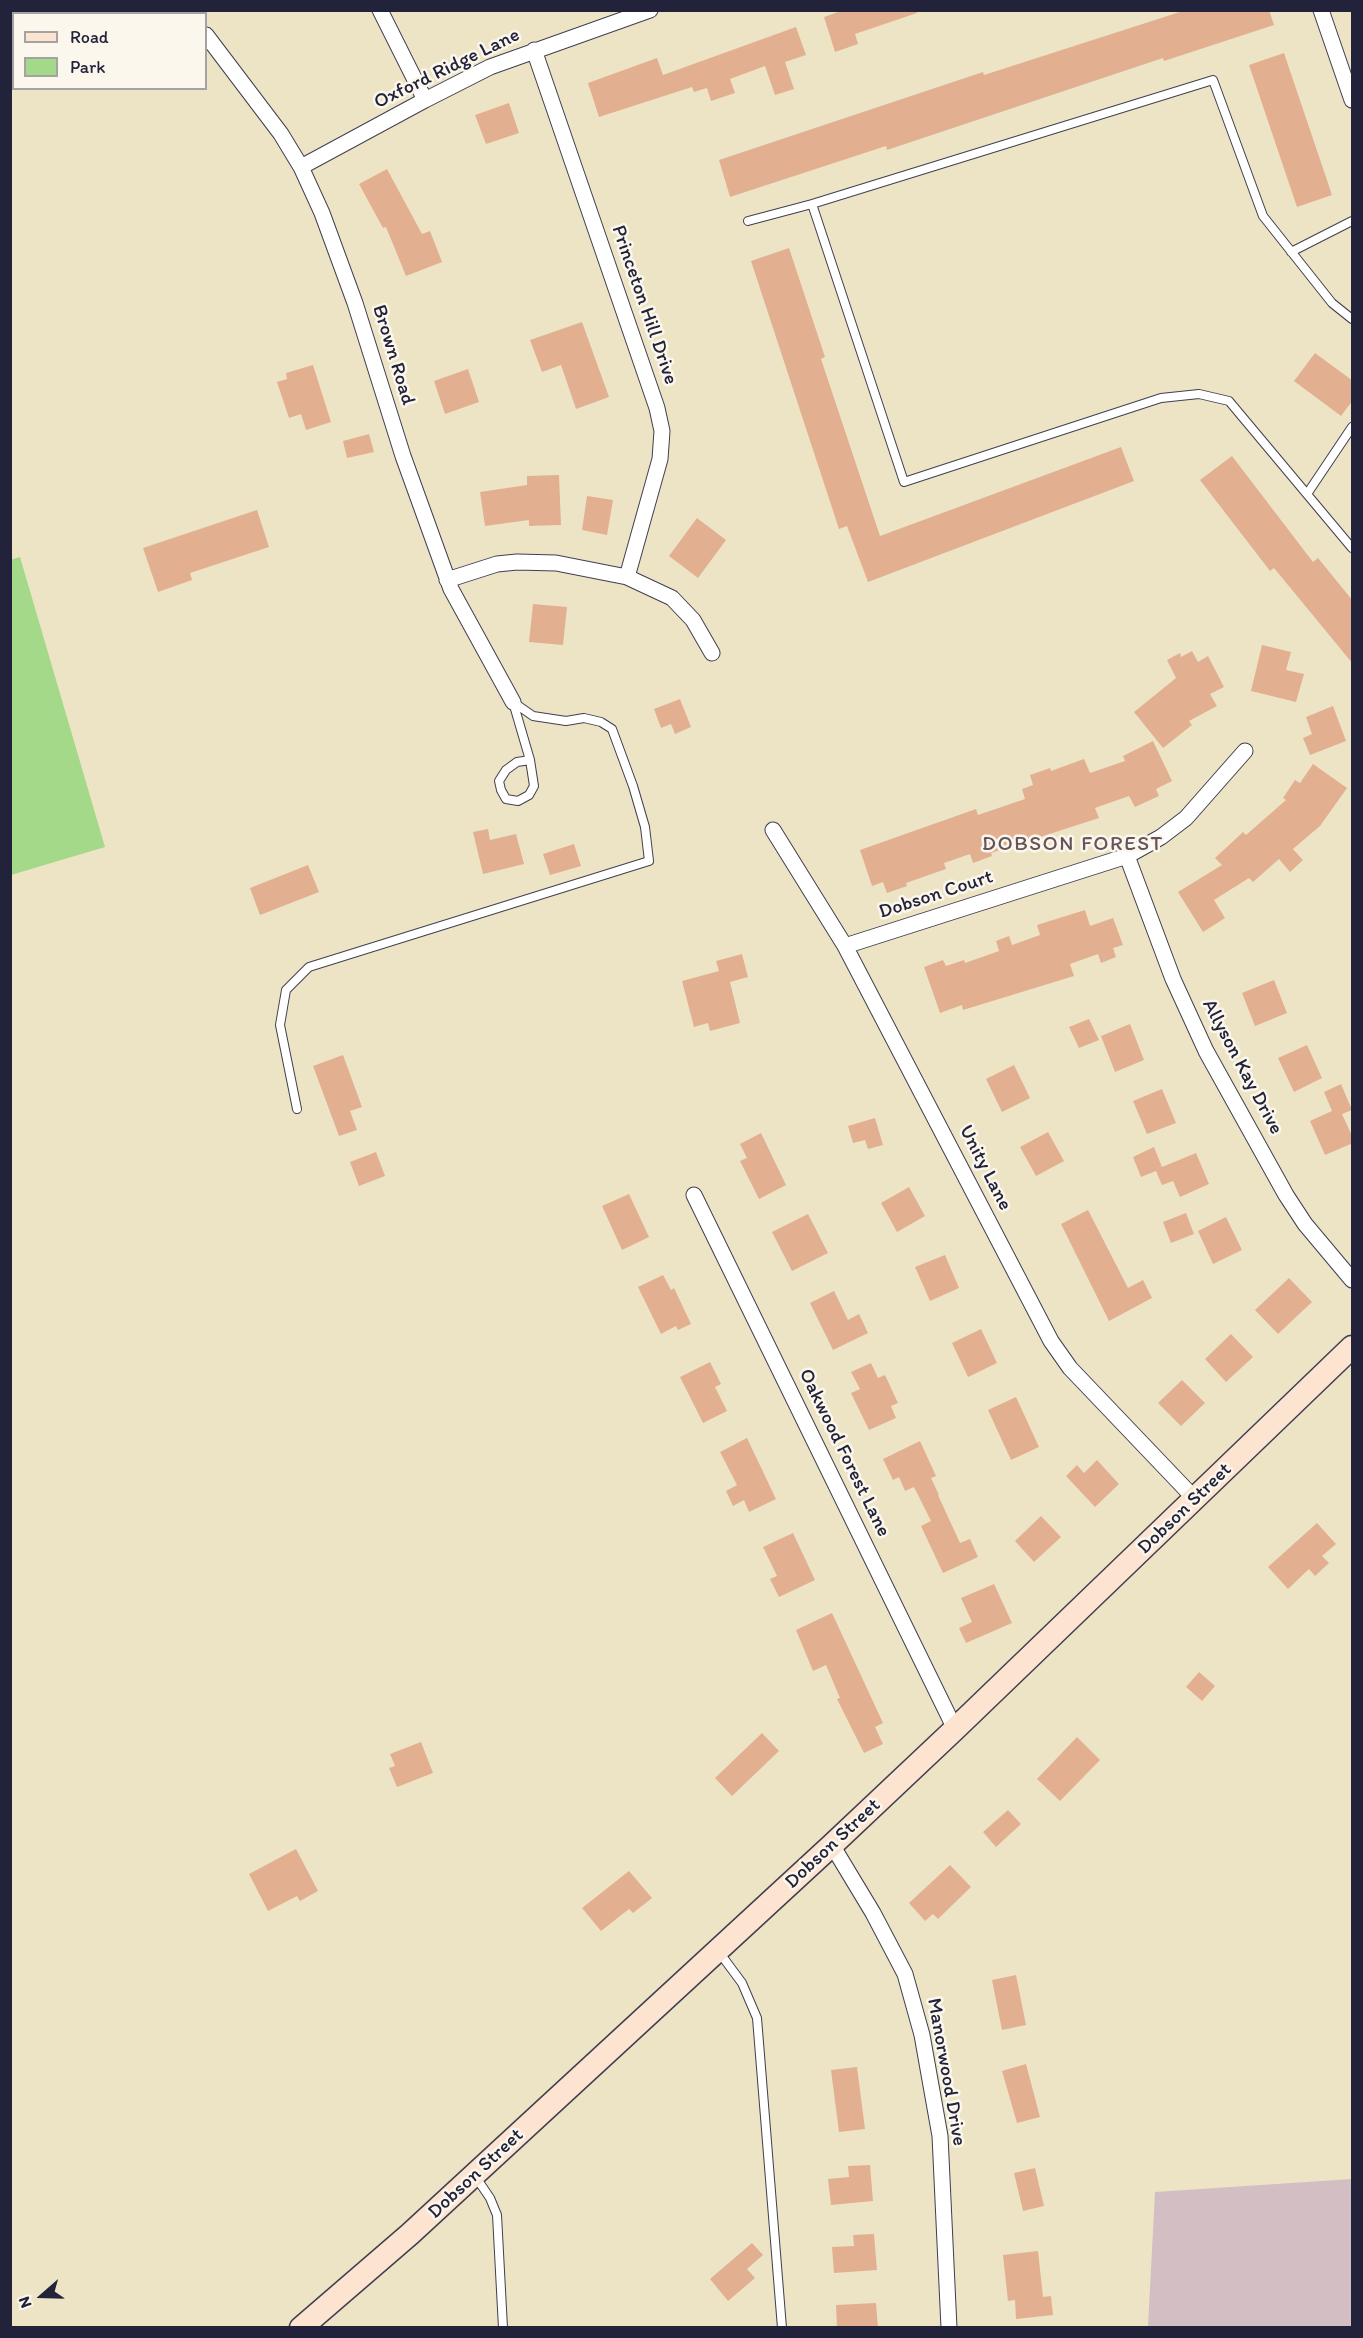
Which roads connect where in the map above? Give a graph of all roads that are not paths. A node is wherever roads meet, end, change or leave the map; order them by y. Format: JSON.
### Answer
{"nodes":[{"id":1,"x":380,"y":10,"type":"edge"},
{"id":2,"x":650,"y":10,"type":"edge"},
{"id":3,"x":1322,"y":10,"type":"edge"},
{"id":4,"x":207,"y":36,"type":"edge"},
{"id":5,"x":534,"y":50,"type":"junction"},
{"id":6,"x":425,"y":100,"type":"junction"},
{"id":7,"x":1353,"y":100,"type":"edge"},
{"id":8,"x":301,"y":167,"type":"junction"},
{"id":9,"x":812,"y":204,"type":"junction"},
{"id":10,"x":748,"y":221,"type":"dead end"},
{"id":11,"x":1353,"y":221,"type":"edge"},
{"id":12,"x":1291,"y":252,"type":"junction"},
{"id":13,"x":1353,"y":319,"type":"edge"},
{"id":14,"x":1353,"y":427,"type":"edge"},
{"id":15,"x":1307,"y":494,"type":"junction"},
{"id":16,"x":1353,"y":548,"type":"edge"},
{"id":17,"x":627,"y":578,"type":"junction"},
{"id":18,"x":447,"y":580,"type":"junction"},
{"id":19,"x":712,"y":653,"type":"dead end"},
{"id":20,"x":513,"y":702,"type":"junction"},
{"id":21,"x":1245,"y":751,"type":"dead end"},
{"id":22,"x":530,"y":760,"type":"junction"},
{"id":23,"x":773,"y":830,"type":"dead end"},
{"id":24,"x":1127,"y":856,"type":"junction"},
{"id":25,"x":845,"y":946,"type":"junction"},
{"id":26,"x":297,"y":1109,"type":"dead end"},
{"id":27,"x":694,"y":1195,"type":"dead end"},
{"id":28,"x":1353,"y":1280,"type":"edge"},
{"id":29,"x":1353,"y":1347,"type":"edge"},
{"id":30,"x":1195,"y":1500,"type":"junction"},
{"id":31,"x":956,"y":1729,"type":"junction"},
{"id":32,"x":832,"y":1845,"type":"junction"},
{"id":33,"x":718,"y":1950,"type":"junction"},
{"id":34,"x":474,"y":2175,"type":"junction"},
{"id":35,"x":311,"y":2322,"type":"edge"},
{"id":36,"x":502,"y":2328,"type":"edge"},
{"id":37,"x":782,"y":2328,"type":"edge"},
{"id":38,"x":949,"y":2328,"type":"edge"}],
"edges":[{"from":1,"to":6,"type":"street"},
{"from":2,"to":5,"type":"street","name":"Oxford Ridge Lane"},
{"from":3,"to":7,"type":"street"},
{"from":4,"to":8,"type":"street","name":"Brown Road"},
{"from":5,"to":6,"type":"street","name":"Oxford Ridge Lane"},
{"from":5,"to":17,"type":"street","name":"Princeton Hill Drive"},
{"from":6,"to":8,"type":"street","name":"Oxford Ridge Lane"},
{"from":8,"to":18,"type":"street","name":"Brown Road"},
{"from":9,"to":10,"type":"lane"},
{"from":9,"to":12,"type":"lane"},
{"from":9,"to":15,"type":"lane"},
{"from":11,"to":12,"type":"lane"},
{"from":12,"to":13,"type":"lane"},
{"from":14,"to":15,"type":"lane"},
{"from":15,"to":16,"type":"lane"},
{"from":17,"to":18,"type":"street"},
{"from":17,"to":19,"type":"street"},
{"from":18,"to":20,"type":"street","name":"Brown Road"},
{"from":20,"to":22,"type":"lane"},
{"from":20,"to":26,"type":"lane"},
{"from":21,"to":24,"type":"street","name":"Dobson Court"},
{"from":22,"to":22,"type":"lane"},
{"from":23,"to":25,"type":"street","name":"Unity Lane"},
{"from":24,"to":25,"type":"street","name":"Dobson Court"},
{"from":24,"to":28,"type":"street","name":"Allyson Kay Drive"},
{"from":25,"to":30,"type":"street","name":"Unity Lane"},
{"from":27,"to":31,"type":"street","name":"Oakwood Forest Lane"},
{"from":29,"to":30,"type":"street","name":"Dobson Street"},
{"from":30,"to":31,"type":"street","name":"Dobson Street"},
{"from":31,"to":32,"type":"street","name":"Dobson Street"},
{"from":32,"to":33,"type":"street","name":"Dobson Street"},
{"from":32,"to":38,"type":"street","name":"Manorwood Drive"},
{"from":33,"to":34,"type":"street","name":"Dobson Street"},
{"from":33,"to":37,"type":"lane"},
{"from":34,"to":35,"type":"street","name":"Dobson Street"},
{"from":34,"to":36,"type":"lane"}]}
